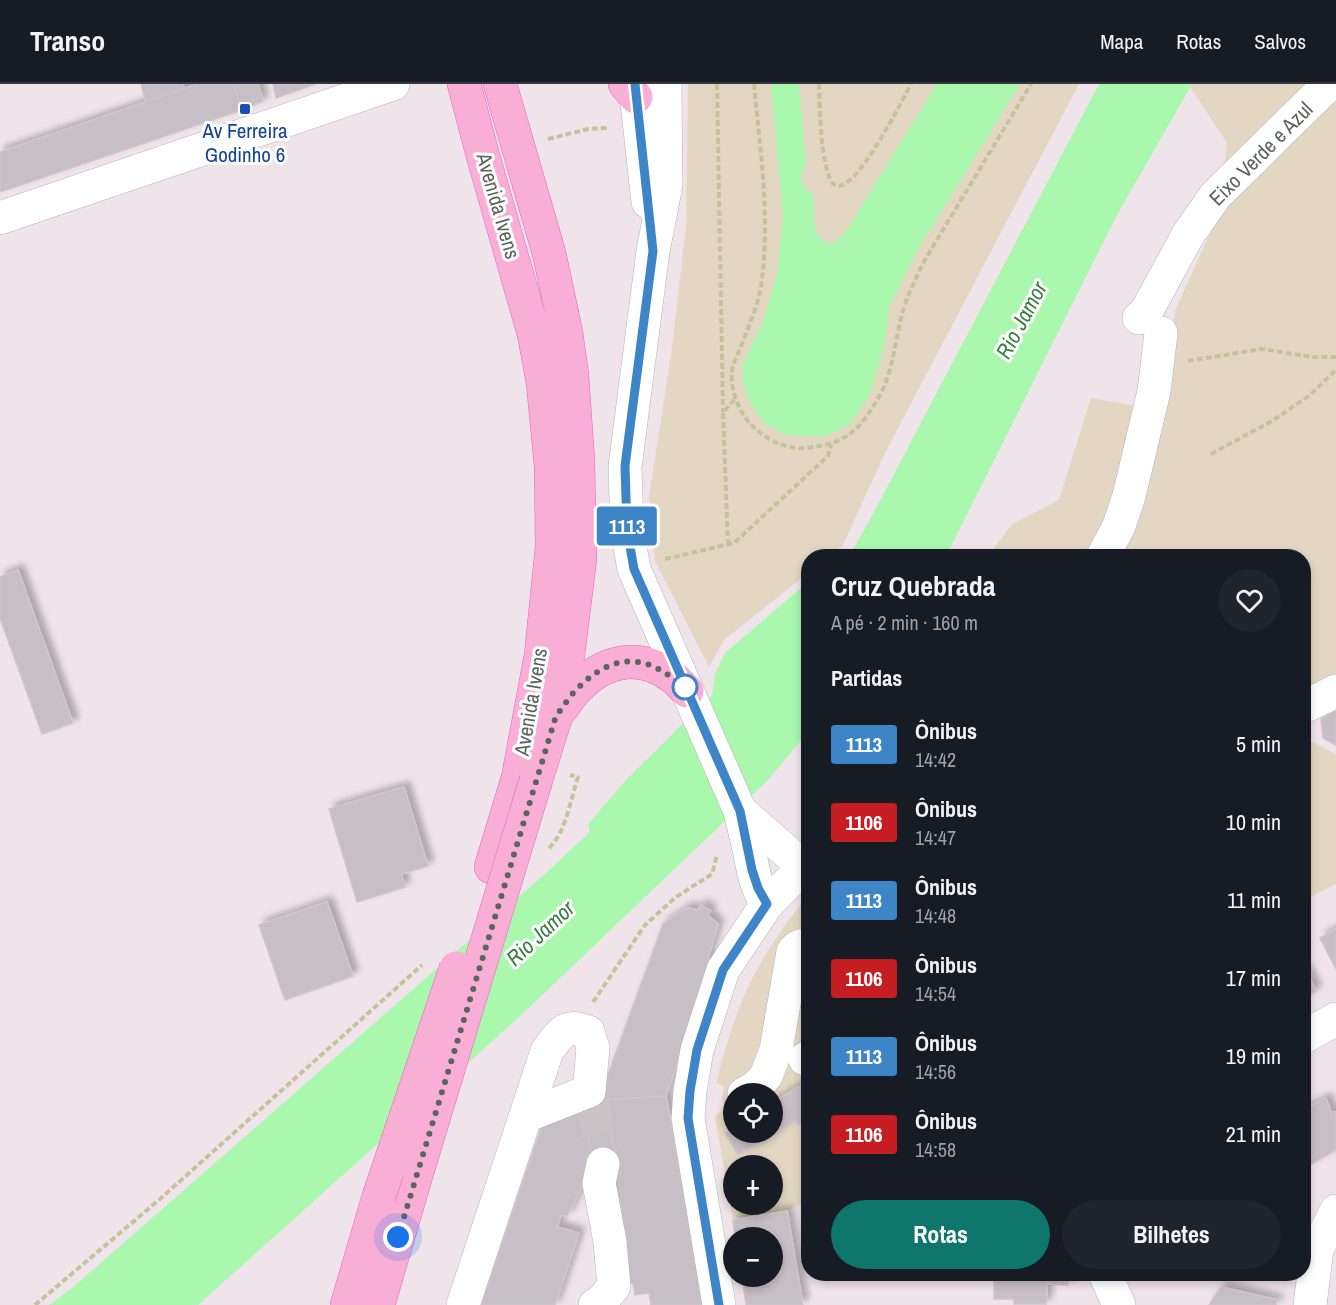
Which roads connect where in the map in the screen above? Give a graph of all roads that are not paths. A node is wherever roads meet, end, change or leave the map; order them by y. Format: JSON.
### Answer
{"nodes":[{"id":1,"x":393,"y":84,"type":"edge"},
{"id":2,"x":464,"y":84,"type":"edge"},
{"id":3,"x":500,"y":84,"type":"edge"},
{"id":4,"x":1329,"y":84,"type":"edge"},
{"id":5,"x":640,"y":95,"type":"edge"},
{"id":6,"x":0,"y":218,"type":"edge"},
{"id":7,"x":653,"y":251,"type":"junction"},
{"id":8,"x":1107,"y":549,"type":"edge"},
{"id":9,"x":687,"y":691,"type":"junction"},
{"id":10,"x":1336,"y":691,"type":"edge"},
{"id":11,"x":1311,"y":704,"type":"edge"},
{"id":12,"x":556,"y":716,"type":"junction"},
{"id":13,"x":740,"y":811,"type":"junction"},
{"id":14,"x":801,"y":861,"type":"edge"},
{"id":15,"x":801,"y":870,"type":"edge"},
{"id":16,"x":767,"y":904,"type":"junction"},
{"id":17,"x":801,"y":946,"type":"edge"},
{"id":18,"x":1336,"y":1019,"type":"edge"},
{"id":19,"x":1311,"y":1032,"type":"edge"},
{"id":20,"x":760,"y":1083,"type":"edge"},
{"id":21,"x":690,"y":1091,"type":"junction"},
{"id":22,"x":723,"y":1097,"type":"edge"},
{"id":23,"x":526,"y":1116,"type":"junction"},
{"id":24,"x":603,"y":1164,"type":"tunnel mouth"},
{"id":25,"x":1336,"y":1211,"type":"edge"},
{"id":26,"x":1108,"y":1281,"type":"edge"},
{"id":27,"x":347,"y":1305,"type":"edge"},
{"id":28,"x":378,"y":1305,"type":"edge"},
{"id":29,"x":463,"y":1305,"type":"edge"},
{"id":30,"x":595,"y":1305,"type":"edge"},
{"id":31,"x":719,"y":1305,"type":"edge"},
{"id":32,"x":1119,"y":1305,"type":"edge"},
{"id":33,"x":1310,"y":1305,"type":"edge"}],
"edges":[{"from":1,"to":6,"type":"street"},
{"from":2,"to":27,"type":"main road","name":"Avenida Ivens","bridge":true},
{"from":3,"to":12,"type":"main road","name":"Avenida Ivens"},
{"from":4,"to":8,"type":"street","name":"Eixo Verde e Azul"},
{"from":5,"to":7,"type":"street"},
{"from":5,"to":7,"type":"street"},
{"from":7,"to":9,"type":"street"},
{"from":9,"to":12,"type":"main road"},
{"from":9,"to":13,"type":"street"},
{"from":10,"to":11,"type":"street"},
{"from":12,"to":28,"type":"main road","name":"Avenida Ivens","bridge":true},
{"from":13,"to":14,"type":"street"},
{"from":13,"to":16,"type":"street"},
{"from":15,"to":16,"type":"street"},
{"from":16,"to":21,"type":"street"},
{"from":17,"to":20,"type":"street"},
{"from":18,"to":19,"type":"street"},
{"from":21,"to":22,"type":"street"},
{"from":21,"to":31,"type":"street"},
{"from":23,"to":23,"type":"street"},
{"from":23,"to":29,"type":"street"},
{"from":24,"to":30,"type":"street"},
{"from":25,"to":33,"type":"street"},
{"from":26,"to":32,"type":"street"}]}
